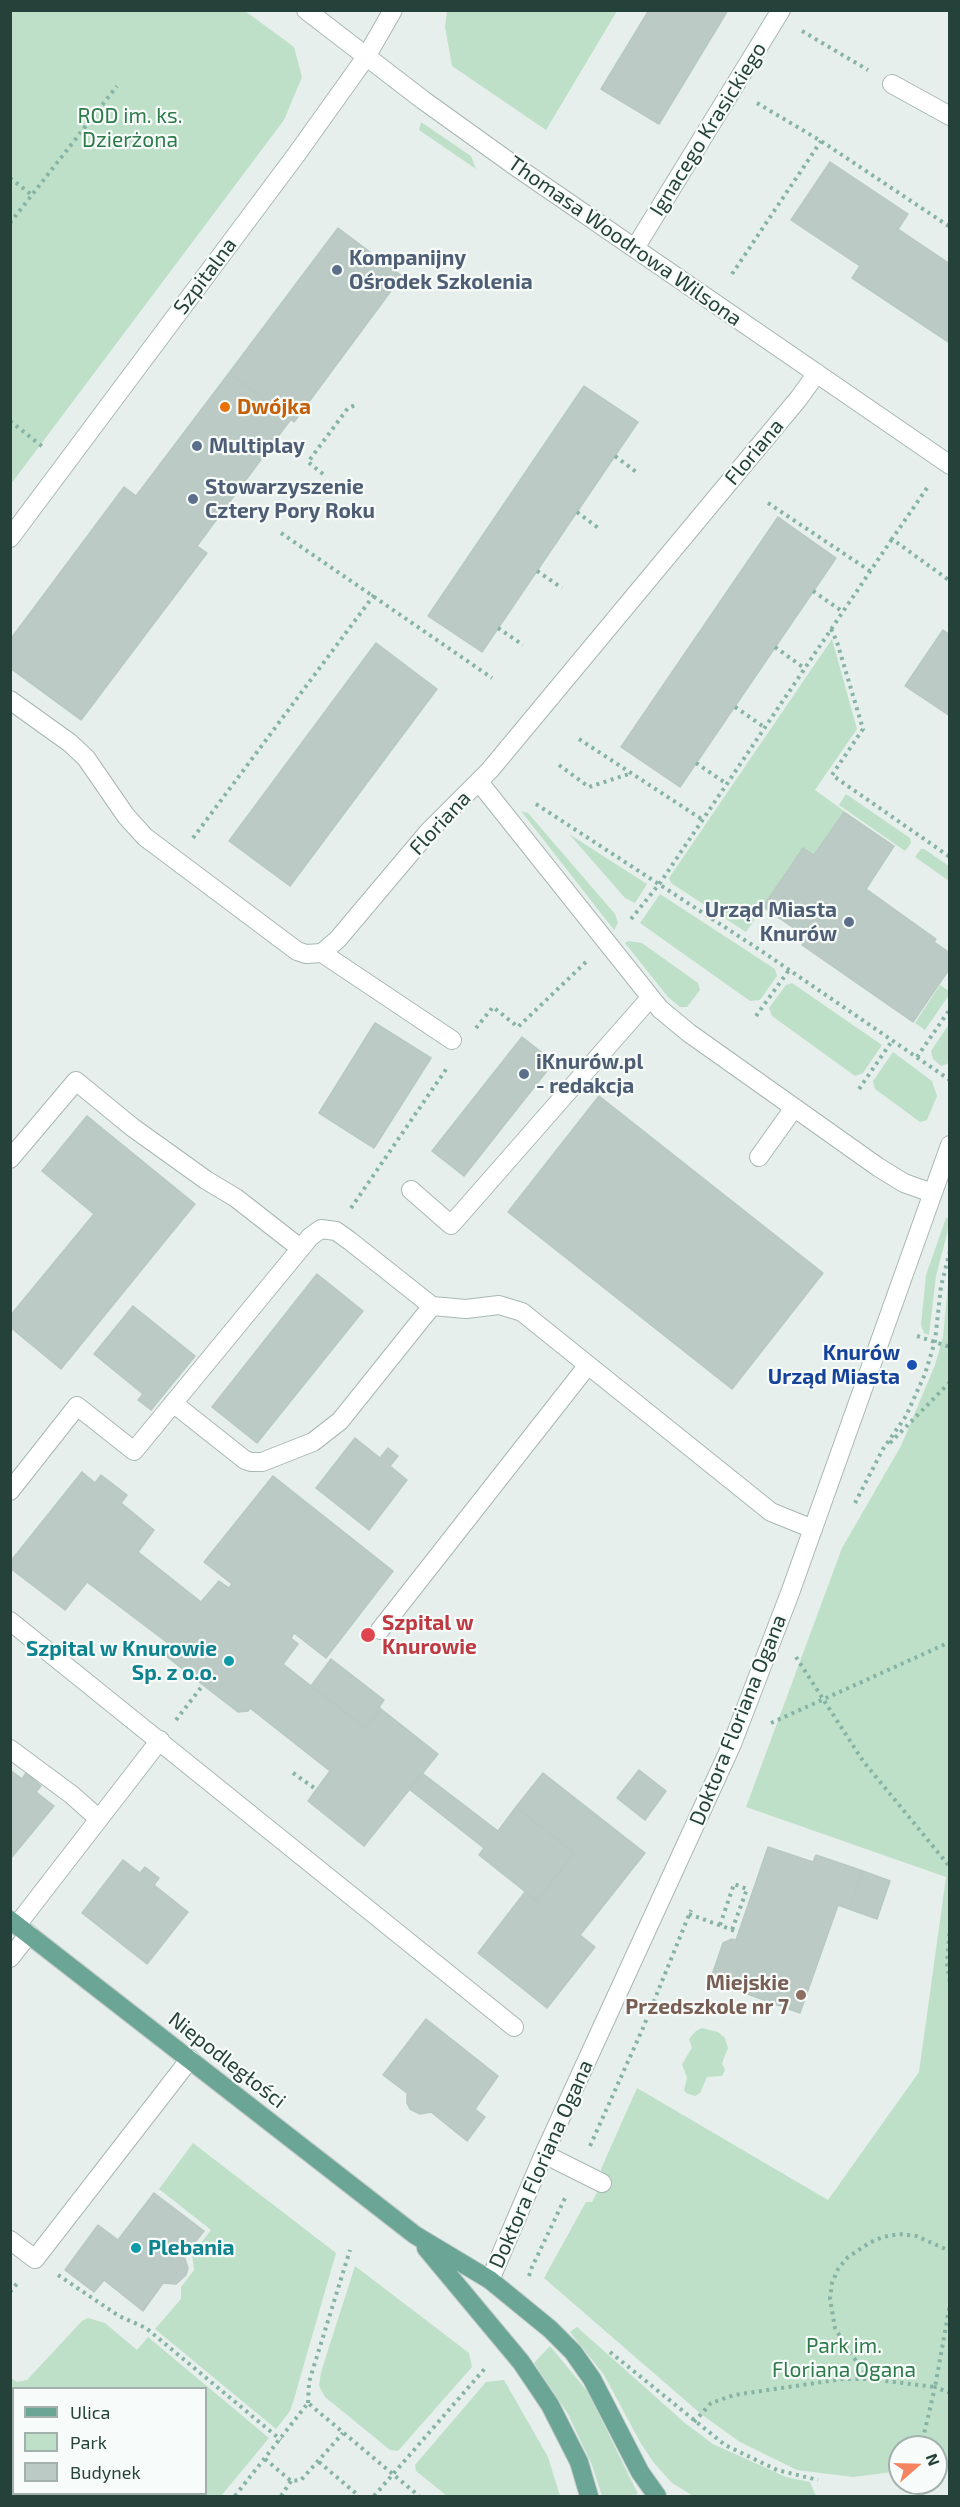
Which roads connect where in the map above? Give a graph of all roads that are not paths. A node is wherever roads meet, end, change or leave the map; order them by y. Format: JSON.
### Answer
{"nodes":[{"id":1,"x":306,"y":10,"type":"edge"},
{"id":2,"x":393,"y":10,"type":"edge"},
{"id":3,"x":779,"y":14,"type":"edge"},
{"id":4,"x":366,"y":57,"type":"junction"},
{"id":5,"x":892,"y":84,"type":"road end"},
{"id":6,"x":950,"y":116,"type":"edge"},
{"id":7,"x":636,"y":248,"type":"junction"},
{"id":8,"x":817,"y":373,"type":"junction"},
{"id":9,"x":950,"y":465,"type":"edge"},
{"id":10,"x":10,"y":537,"type":"edge"},
{"id":11,"x":10,"y":700,"type":"edge"},
{"id":12,"x":479,"y":782,"type":"junction"},
{"id":13,"x":322,"y":953,"type":"junction"},
{"id":14,"x":650,"y":998,"type":"junction"},
{"id":15,"x":452,"y":1040,"type":"dead end"},
{"id":16,"x":794,"y":1108,"type":"junction"},
{"id":17,"x":950,"y":1145,"type":"edge"},
{"id":18,"x":759,"y":1157,"type":"dead end"},
{"id":19,"x":10,"y":1159,"type":"edge"},
{"id":20,"x":411,"y":1190,"type":"dead end"},
{"id":21,"x":932,"y":1193,"type":"junction"},
{"id":22,"x":300,"y":1248,"type":"junction"},
{"id":23,"x":432,"y":1306,"type":"junction"},
{"id":24,"x":588,"y":1365,"type":"junction"},
{"id":25,"x":173,"y":1403,"type":"junction"},
{"id":26,"x":10,"y":1491,"type":"edge"},
{"id":27,"x":813,"y":1529,"type":"junction"},
{"id":28,"x":10,"y":1621,"type":"edge"},
{"id":29,"x":380,"y":1630,"type":"dead end"},
{"id":30,"x":160,"y":1740,"type":"junction"},
{"id":31,"x":10,"y":1749,"type":"edge"},
{"id":32,"x":99,"y":1819,"type":"junction"},
{"id":33,"x":19,"y":1926,"type":"edge"},
{"id":34,"x":10,"y":1958,"type":"edge"},
{"id":35,"x":514,"y":2027,"type":"dead end"},
{"id":36,"x":190,"y":2059,"type":"junction"},
{"id":37,"x":544,"y":2154,"type":"junction"},
{"id":38,"x":602,"y":2183,"type":"dead end"},
{"id":39,"x":415,"y":2235,"type":"junction"},
{"id":40,"x":10,"y":2240,"type":"edge"},
{"id":41,"x":490,"y":2280,"type":"junction"},
{"id":42,"x":589,"y":2496,"type":"edge"},
{"id":43,"x":657,"y":2496,"type":"edge"}],
"edges":[{"from":1,"to":4,"type":"street","name":"Thomasa Woodrowa Wilsona"},
{"from":2,"to":4,"type":"street","name":"Szpitalna"},
{"from":3,"to":7,"type":"street","name":"Ignacego Krasickiego"},
{"from":4,"to":7,"type":"street","name":"Thomasa Woodrowa Wilsona"},
{"from":4,"to":10,"type":"street","name":"Szpitalna"},
{"from":5,"to":6,"type":"street"},
{"from":7,"to":8,"type":"street","name":"Thomasa Woodrowa Wilsona"},
{"from":8,"to":9,"type":"street","name":"Thomasa Woodrowa Wilsona"},
{"from":8,"to":12,"type":"street","name":"Floriana"},
{"from":11,"to":13,"type":"street"},
{"from":12,"to":13,"type":"street","name":"Floriana"},
{"from":12,"to":14,"type":"street"},
{"from":13,"to":15,"type":"street"},
{"from":14,"to":16,"type":"street"},
{"from":14,"to":20,"type":"street"},
{"from":16,"to":18,"type":"street"},
{"from":16,"to":21,"type":"street"},
{"from":17,"to":21,"type":"street","name":"Doktora Floriana Ogana"},
{"from":19,"to":22,"type":"street"},
{"from":21,"to":27,"type":"street","name":"Doktora Floriana Ogana"},
{"from":22,"to":23,"type":"street"},
{"from":22,"to":25,"type":"street"},
{"from":23,"to":24,"type":"street"},
{"from":23,"to":25,"type":"street"},
{"from":24,"to":27,"type":"street"},
{"from":24,"to":29,"type":"street"},
{"from":25,"to":26,"type":"street"},
{"from":27,"to":37,"type":"street","name":"Doktora Floriana Ogana"},
{"from":28,"to":30,"type":"street"},
{"from":30,"to":32,"type":"street"},
{"from":30,"to":35,"type":"street"},
{"from":31,"to":32,"type":"street"},
{"from":32,"to":33,"type":"street"},
{"from":33,"to":34,"type":"street"},
{"from":33,"to":36,"type":"main road","name":"Niepodległości"},
{"from":36,"to":39,"type":"main road","name":"Niepodległości"},
{"from":36,"to":40,"type":"street"},
{"from":37,"to":38,"type":"street"},
{"from":37,"to":41,"type":"street","name":"Doktora Floriana Ogana"},
{"from":39,"to":41,"type":"main road","name":"Niepodległości"},
{"from":39,"to":42,"type":"main road","name":"Niepodległości"},
{"from":41,"to":43,"type":"main road","name":"Niepodległości"}]}
